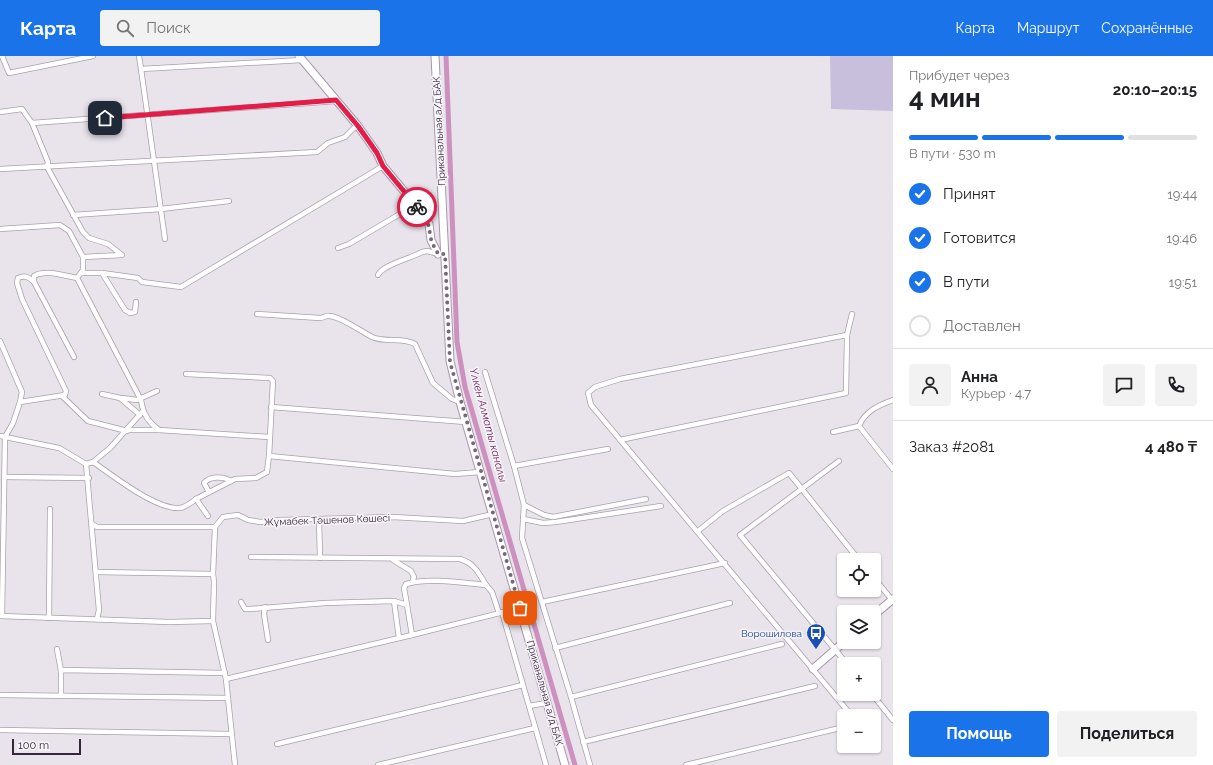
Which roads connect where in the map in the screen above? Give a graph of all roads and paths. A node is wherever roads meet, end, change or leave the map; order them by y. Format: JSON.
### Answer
{"nodes":[{"id":1,"x":2,"y":56,"type":"edge"},
{"id":2,"x":93,"y":56,"type":"edge"},
{"id":3,"x":139,"y":56,"type":"edge"},
{"id":4,"x":435,"y":56,"type":"edge"},
{"id":5,"x":300,"y":58,"type":"edge"},
{"id":6,"x":141,"y":69,"type":"junction"},
{"id":7,"x":336,"y":100,"type":"junction"},
{"id":8,"x":0,"y":112,"type":"edge"},
{"id":9,"x":148,"y":115,"type":"junction"},
{"id":10,"x":32,"y":123,"type":"junction"},
{"id":11,"x":357,"y":125,"type":"junction"},
{"id":12,"x":155,"y":161,"type":"junction"},
{"id":13,"x":383,"y":166,"type":"junction"},
{"id":14,"x":47,"y":167,"type":"junction"},
{"id":15,"x":0,"y":169,"type":"edge"},
{"id":16,"x":229,"y":200,"type":"dead end"},
{"id":17,"x":415,"y":205,"type":"junction"},
{"id":18,"x":161,"y":209,"type":"junction"},
{"id":19,"x":73,"y":215,"type":"junction"},
{"id":20,"x":0,"y":229,"type":"edge"},
{"id":21,"x":165,"y":239,"type":"dead end"},
{"id":22,"x":338,"y":248,"type":"dead end"},
{"id":23,"x":441,"y":254,"type":"junction"},
{"id":24,"x":83,"y":257,"type":"junction"},
{"id":25,"x":82,"y":273,"type":"junction"},
{"id":26,"x":102,"y":273,"type":"junction"},
{"id":27,"x":378,"y":276,"type":"dead end"},
{"id":28,"x":77,"y":278,"type":"junction"},
{"id":29,"x":34,"y":282,"type":"junction"},
{"id":30,"x":136,"y":302,"type":"dead end"},
{"id":31,"x":257,"y":314,"type":"dead end"},
{"id":32,"x":852,"y":314,"type":"dead end"},
{"id":33,"x":847,"y":335,"type":"junction"},
{"id":34,"x":0,"y":341,"type":"edge"},
{"id":35,"x":74,"y":357,"type":"dead end"},
{"id":36,"x":485,"y":372,"type":"dead end"},
{"id":37,"x":186,"y":374,"type":"dead end"},
{"id":38,"x":157,"y":390,"type":"dead end"},
{"id":39,"x":102,"y":394,"type":"dead end"},
{"id":40,"x":62,"y":396,"type":"junction"},
{"id":41,"x":120,"y":398,"type":"junction"},
{"id":42,"x":140,"y":398,"type":"junction"},
{"id":43,"x":893,"y":400,"type":"edge"},
{"id":44,"x":20,"y":402,"type":"junction"},
{"id":45,"x":460,"y":402,"type":"junction"},
{"id":46,"x":271,"y":407,"type":"junction"},
{"id":47,"x":141,"y":413,"type":"junction"},
{"id":48,"x":466,"y":422,"type":"junction"},
{"id":49,"x":859,"y":426,"type":"junction"},
{"id":50,"x":127,"y":430,"type":"junction"},
{"id":51,"x":159,"y":430,"type":"junction"},
{"id":52,"x":833,"y":432,"type":"dead end"},
{"id":53,"x":2,"y":436,"type":"edge"},
{"id":54,"x":269,"y":437,"type":"junction"},
{"id":55,"x":620,"y":440,"type":"junction"},
{"id":56,"x":608,"y":449,"type":"dead end"},
{"id":57,"x":269,"y":456,"type":"junction"},
{"id":58,"x":839,"y":461,"type":"dead end"},
{"id":59,"x":93,"y":462,"type":"junction"},
{"id":60,"x":86,"y":464,"type":"junction"},
{"id":61,"x":514,"y":466,"type":"junction"},
{"id":62,"x":893,"y":469,"type":"edge"},
{"id":63,"x":480,"y":472,"type":"junction"},
{"id":64,"x":5,"y":477,"type":"junction"},
{"id":65,"x":89,"y":478,"type":"junction"},
{"id":66,"x":231,"y":481,"type":"junction"},
{"id":67,"x":800,"y":488,"type":"junction"},
{"id":68,"x":209,"y":492,"type":"junction"},
{"id":69,"x":196,"y":499,"type":"junction"},
{"id":70,"x":646,"y":499,"type":"dead end"},
{"id":71,"x":524,"y":505,"type":"junction"},
{"id":72,"x":661,"y":506,"type":"dead end"},
{"id":73,"x":50,"y":509,"type":"dead end"},
{"id":74,"x":492,"y":514,"type":"junction"},
{"id":75,"x":208,"y":516,"type":"dead end"},
{"id":76,"x":319,"y":519,"type":"junction"},
{"id":77,"x":523,"y":519,"type":"junction"},
{"id":78,"x":92,"y":524,"type":"junction"},
{"id":79,"x":215,"y":527,"type":"junction"},
{"id":80,"x":698,"y":531,"type":"junction"},
{"id":81,"x":853,"y":553,"type":"edge"},
{"id":82,"x":251,"y":558,"type":"dead end"},
{"id":83,"x":320,"y":558,"type":"junction"},
{"id":84,"x":391,"y":559,"type":"junction"},
{"id":85,"x":725,"y":563,"type":"junction"},
{"id":86,"x":96,"y":572,"type":"junction"},
{"id":87,"x":213,"y":574,"type":"junction"},
{"id":88,"x":412,"y":582,"type":"junction"},
{"id":89,"x":486,"y":585,"type":"junction"},
{"id":90,"x":881,"y":586,"type":"edge"},
{"id":91,"x":893,"y":600,"type":"edge"},
{"id":92,"x":394,"y":601,"type":"junction"},
{"id":93,"x":242,"y":602,"type":"dead end"},
{"id":94,"x":542,"y":602,"type":"junction"},
{"id":95,"x":730,"y":603,"type":"dead end"},
{"id":96,"x":407,"y":605,"type":"junction"},
{"id":97,"x":265,"y":607,"type":"junction"},
{"id":98,"x":520,"y":608,"type":"junction"},
{"id":99,"x":881,"y":609,"type":"edge"},
{"id":100,"x":500,"y":612,"type":"junction"},
{"id":101,"x":1,"y":616,"type":"edge"},
{"id":102,"x":49,"y":618,"type":"junction"},
{"id":103,"x":97,"y":619,"type":"junction"},
{"id":104,"x":214,"y":621,"type":"junction"},
{"id":105,"x":412,"y":635,"type":"junction"},
{"id":106,"x":399,"y":638,"type":"junction"},
{"id":107,"x":268,"y":640,"type":"dead end"},
{"id":108,"x":782,"y":644,"type":"dead end"},
{"id":109,"x":555,"y":648,"type":"junction"},
{"id":110,"x":57,"y":649,"type":"dead end"},
{"id":111,"x":835,"y":650,"type":"junction"},
{"id":112,"x":841,"y":657,"type":"edge"},
{"id":113,"x":813,"y":669,"type":"junction"},
{"id":114,"x":61,"y":671,"type":"junction"},
{"id":115,"x":224,"y":673,"type":"junction"},
{"id":116,"x":226,"y":679,"type":"junction"},
{"id":117,"x":522,"y":685,"type":"junction"},
{"id":118,"x":814,"y":686,"type":"dead end"},
{"id":119,"x":0,"y":695,"type":"edge"},
{"id":120,"x":61,"y":695,"type":"junction"},
{"id":121,"x":571,"y":697,"type":"junction"},
{"id":122,"x":228,"y":698,"type":"junction"},
{"id":123,"x":878,"y":701,"type":"edge"},
{"id":124,"x":547,"y":703,"type":"junction"},
{"id":125,"x":528,"y":706,"type":"junction"},
{"id":126,"x":846,"y":709,"type":"edge"},
{"id":127,"x":893,"y":720,"type":"edge"},
{"id":128,"x":535,"y":728,"type":"junction"},
{"id":129,"x":837,"y":729,"type":"edge"},
{"id":130,"x":0,"y":730,"type":"edge"},
{"id":131,"x":231,"y":734,"type":"junction"},
{"id":132,"x":583,"y":742,"type":"junction"},
{"id":133,"x":277,"y":744,"type":"dead end"},
{"id":134,"x":235,"y":765,"type":"edge"},
{"id":135,"x":378,"y":765,"type":"edge"},
{"id":136,"x":546,"y":765,"type":"edge"},
{"id":137,"x":566,"y":765,"type":"edge"},
{"id":138,"x":590,"y":765,"type":"edge"},
{"id":139,"x":686,"y":765,"type":"edge"}],
"edges":[{"from":1,"to":2,"type":"street"},
{"from":3,"to":6,"type":"street"},
{"from":4,"to":23,"type":"main road","name":"Приканальная а/д БАК"},
{"from":5,"to":6,"type":"street"},
{"from":5,"to":7,"type":"main road"},
{"from":6,"to":9,"type":"street"},
{"from":7,"to":9,"type":"street"},
{"from":7,"to":11,"type":"main road"},
{"from":8,"to":10,"type":"street"},
{"from":9,"to":10,"type":"street"},
{"from":9,"to":12,"type":"street"},
{"from":10,"to":14,"type":"street"},
{"from":11,"to":12,"type":"street"},
{"from":11,"to":13,"type":"main road"},
{"from":12,"to":14,"type":"street"},
{"from":12,"to":18,"type":"street"},
{"from":13,"to":17,"type":"main road"},
{"from":13,"to":26,"type":"street"},
{"from":14,"to":15,"type":"street"},
{"from":14,"to":19,"type":"street"},
{"from":16,"to":18,"type":"street"},
{"from":17,"to":22,"type":"street"},
{"from":17,"to":23,"type":"main road"},
{"from":18,"to":19,"type":"street"},
{"from":18,"to":21,"type":"street"},
{"from":19,"to":24,"type":"street"},
{"from":20,"to":24,"type":"street"},
{"from":23,"to":27,"type":"street"},
{"from":23,"to":45,"type":"main road","name":"Приканальная а/д БАК"},
{"from":24,"to":25,"type":"street"},
{"from":25,"to":26,"type":"street"},
{"from":25,"to":28,"type":"street"},
{"from":26,"to":30,"type":"street"},
{"from":28,"to":29,"type":"street"},
{"from":28,"to":42,"type":"street"},
{"from":29,"to":35,"type":"street"},
{"from":29,"to":40,"type":"street"},
{"from":31,"to":45,"type":"street"},
{"from":32,"to":33,"type":"street"},
{"from":33,"to":55,"type":"street"},
{"from":33,"to":55,"type":"street"},
{"from":34,"to":44,"type":"street"},
{"from":36,"to":61,"type":"street"},
{"from":37,"to":46,"type":"street"},
{"from":38,"to":42,"type":"street"},
{"from":39,"to":41,"type":"street"},
{"from":40,"to":44,"type":"street"},
{"from":40,"to":50,"type":"street"},
{"from":41,"to":42,"type":"street"},
{"from":41,"to":47,"type":"street"},
{"from":42,"to":47,"type":"street"},
{"from":43,"to":49,"type":"street"},
{"from":44,"to":53,"type":"street"},
{"from":45,"to":48,"type":"main road","name":"Приканальная а/д БАК"},
{"from":46,"to":48,"type":"street"},
{"from":46,"to":54,"type":"street"},
{"from":47,"to":50,"type":"street"},
{"from":47,"to":51,"type":"street"},
{"from":48,"to":63,"type":"main road","name":"Приканальная а/д БАК"},
{"from":49,"to":52,"type":"street"},
{"from":49,"to":62,"type":"street"},
{"from":50,"to":51,"type":"street"},
{"from":50,"to":59,"type":"street"},
{"from":51,"to":54,"type":"street"},
{"from":53,"to":60,"type":"street"},
{"from":53,"to":64,"type":"street"},
{"from":54,"to":57,"type":"street"},
{"from":55,"to":80,"type":"street"},
{"from":56,"to":61,"type":"street"},
{"from":57,"to":63,"type":"street"},
{"from":57,"to":66,"type":"street"},
{"from":58,"to":67,"type":"street"},
{"from":59,"to":60,"type":"street"},
{"from":59,"to":69,"type":"street"},
{"from":60,"to":65,"type":"street"},
{"from":61,"to":71,"type":"street"},
{"from":63,"to":74,"type":"main road","name":"Приканальная а/д БАК"},
{"from":64,"to":65,"type":"street"},
{"from":64,"to":101,"type":"street"},
{"from":65,"to":78,"type":"street"},
{"from":66,"to":68,"type":"street"},
{"from":66,"to":68,"type":"street"},
{"from":67,"to":80,"type":"street"},
{"from":67,"to":81,"type":"street"},
{"from":67,"to":111,"type":"street"},
{"from":68,"to":69,"type":"street"},
{"from":69,"to":75,"type":"street"},
{"from":70,"to":71,"type":"street"},
{"from":71,"to":77,"type":"street"},
{"from":72,"to":77,"type":"street"},
{"from":73,"to":102,"type":"street"},
{"from":74,"to":76,"type":"street","name":"Жұмабек Тәшенов Көшесі"},
{"from":74,"to":98,"type":"main road","name":"Приканальная а/д БАК"},
{"from":76,"to":79,"type":"street","name":"Жұмабек Тәшенов Көшесі"},
{"from":76,"to":83,"type":"street"},
{"from":77,"to":94,"type":"street"},
{"from":78,"to":79,"type":"street"},
{"from":78,"to":86,"type":"street"},
{"from":79,"to":87,"type":"street"},
{"from":80,"to":85,"type":"street"},
{"from":82,"to":83,"type":"street"},
{"from":83,"to":84,"type":"street"},
{"from":84,"to":88,"type":"street"},
{"from":84,"to":89,"type":"street"},
{"from":85,"to":94,"type":"street"},
{"from":85,"to":113,"type":"street"},
{"from":86,"to":87,"type":"street"},
{"from":86,"to":103,"type":"street"},
{"from":87,"to":104,"type":"street"},
{"from":88,"to":89,"type":"street"},
{"from":88,"to":96,"type":"street"},
{"from":89,"to":100,"type":"street"},
{"from":90,"to":91,"type":"street"},
{"from":91,"to":99,"type":"main road"},
{"from":92,"to":96,"type":"street"},
{"from":92,"to":97,"type":"street"},
{"from":92,"to":106,"type":"street"},
{"from":93,"to":97,"type":"street"},
{"from":94,"to":109,"type":"street"},
{"from":95,"to":109,"type":"street"},
{"from":96,"to":105,"type":"street"},
{"from":97,"to":107,"type":"street"},
{"from":98,"to":100,"type":"street"},
{"from":98,"to":124,"type":"main road","name":"Приканальная а/д БАК"},
{"from":100,"to":105,"type":"street"},
{"from":100,"to":117,"type":"street"},
{"from":101,"to":102,"type":"street"},
{"from":102,"to":103,"type":"street"},
{"from":103,"to":104,"type":"street"},
{"from":104,"to":115,"type":"street"},
{"from":105,"to":106,"type":"street"},
{"from":106,"to":116,"type":"street"},
{"from":108,"to":121,"type":"street"},
{"from":109,"to":121,"type":"street"},
{"from":110,"to":114,"type":"street"},
{"from":111,"to":112,"type":"street"},
{"from":111,"to":113,"type":"main road"},
{"from":113,"to":126,"type":"street"},
{"from":114,"to":115,"type":"street"},
{"from":114,"to":120,"type":"street"},
{"from":115,"to":116,"type":"street"},
{"from":116,"to":122,"type":"street"},
{"from":117,"to":125,"type":"street"},
{"from":117,"to":133,"type":"street"},
{"from":118,"to":132,"type":"street"},
{"from":119,"to":120,"type":"street"},
{"from":120,"to":122,"type":"street"},
{"from":121,"to":132,"type":"street"},
{"from":122,"to":131,"type":"street"},
{"from":123,"to":127,"type":"street"},
{"from":124,"to":125,"type":"street"},
{"from":124,"to":137,"type":"main road","name":"Приканальная а/д БАК"},
{"from":125,"to":128,"type":"street"},
{"from":128,"to":135,"type":"street"},
{"from":128,"to":136,"type":"street"},
{"from":129,"to":139,"type":"street"},
{"from":130,"to":131,"type":"street"},
{"from":131,"to":134,"type":"street"},
{"from":132,"to":138,"type":"street"}]}
